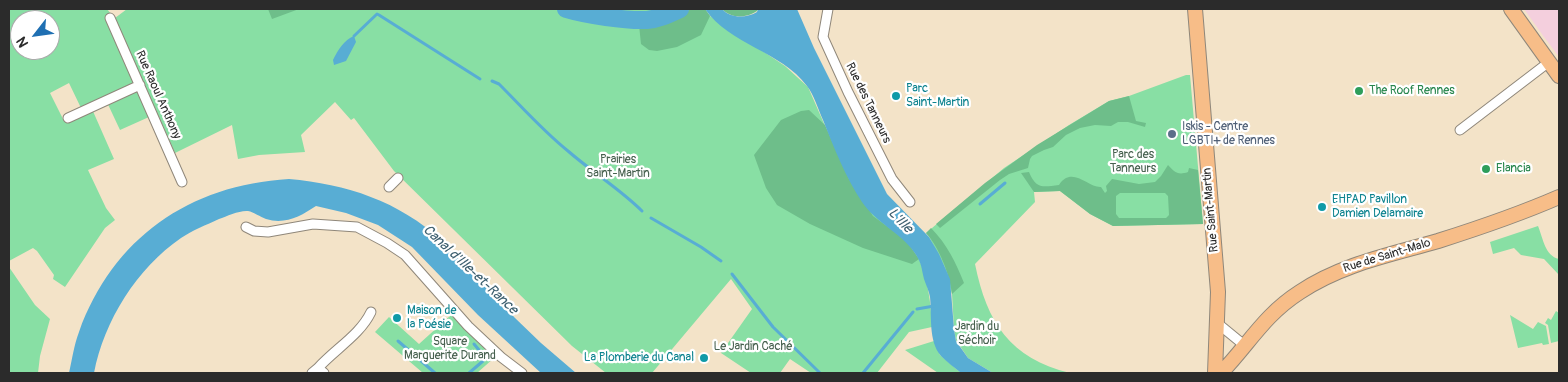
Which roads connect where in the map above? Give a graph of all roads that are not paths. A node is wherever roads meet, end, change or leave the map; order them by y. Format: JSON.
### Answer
{"nodes":[{"id":1,"x":828,"y":9,"type":"edge"},
{"id":2,"x":1195,"y":9,"type":"edge"},
{"id":3,"x":1511,"y":9,"type":"edge"},
{"id":4,"x":110,"y":18,"type":"dead end"},
{"id":5,"x":1549,"y":62,"type":"junction"},
{"id":6,"x":1559,"y":76,"type":"edge"},
{"id":7,"x":140,"y":85,"type":"junction"},
{"id":8,"x":68,"y":118,"type":"dead end"},
{"id":9,"x":1460,"y":130,"type":"dead end"},
{"id":10,"x":398,"y":178,"type":"dead end"},
{"id":11,"x":182,"y":182,"type":"dead end"},
{"id":12,"x":389,"y":187,"type":"dead end"},
{"id":13,"x":1559,"y":197,"type":"edge"},
{"id":14,"x":910,"y":202,"type":"dead end"},
{"id":15,"x":246,"y":227,"type":"dead end"},
{"id":16,"x":371,"y":312,"type":"dead end"},
{"id":17,"x":1216,"y":322,"type":"junction"},
{"id":18,"x":1241,"y":348,"type":"junction"},
{"id":19,"x":318,"y":371,"type":"edge"},
{"id":20,"x":1224,"y":372,"type":"edge"},
{"id":21,"x":522,"y":373,"type":"edge"}],
"edges":[{"from":1,"to":14,"type":"street","name":"Rue des Tanneurs"},
{"from":2,"to":17,"type":"main road","name":"Rue Saint-Martin"},
{"from":3,"to":5,"type":"main road"},
{"from":4,"to":7,"type":"street","name":"Rue Raoul Anthony"},
{"from":5,"to":6,"type":"main road"},
{"from":5,"to":9,"type":"street"},
{"from":7,"to":8,"type":"street"},
{"from":7,"to":11,"type":"street","name":"Rue Raoul Anthony"},
{"from":10,"to":12,"type":"street"},
{"from":13,"to":18,"type":"main road","name":"Rue de Saint-Malo"},
{"from":15,"to":21,"type":"street"},
{"from":16,"to":19,"type":"street"},
{"from":17,"to":18,"type":"street"},
{"from":17,"to":20,"type":"main road","name":"Rue Saint-Martin"},
{"from":18,"to":20,"type":"main road","name":"Rue de Saint-Malo"}]}
